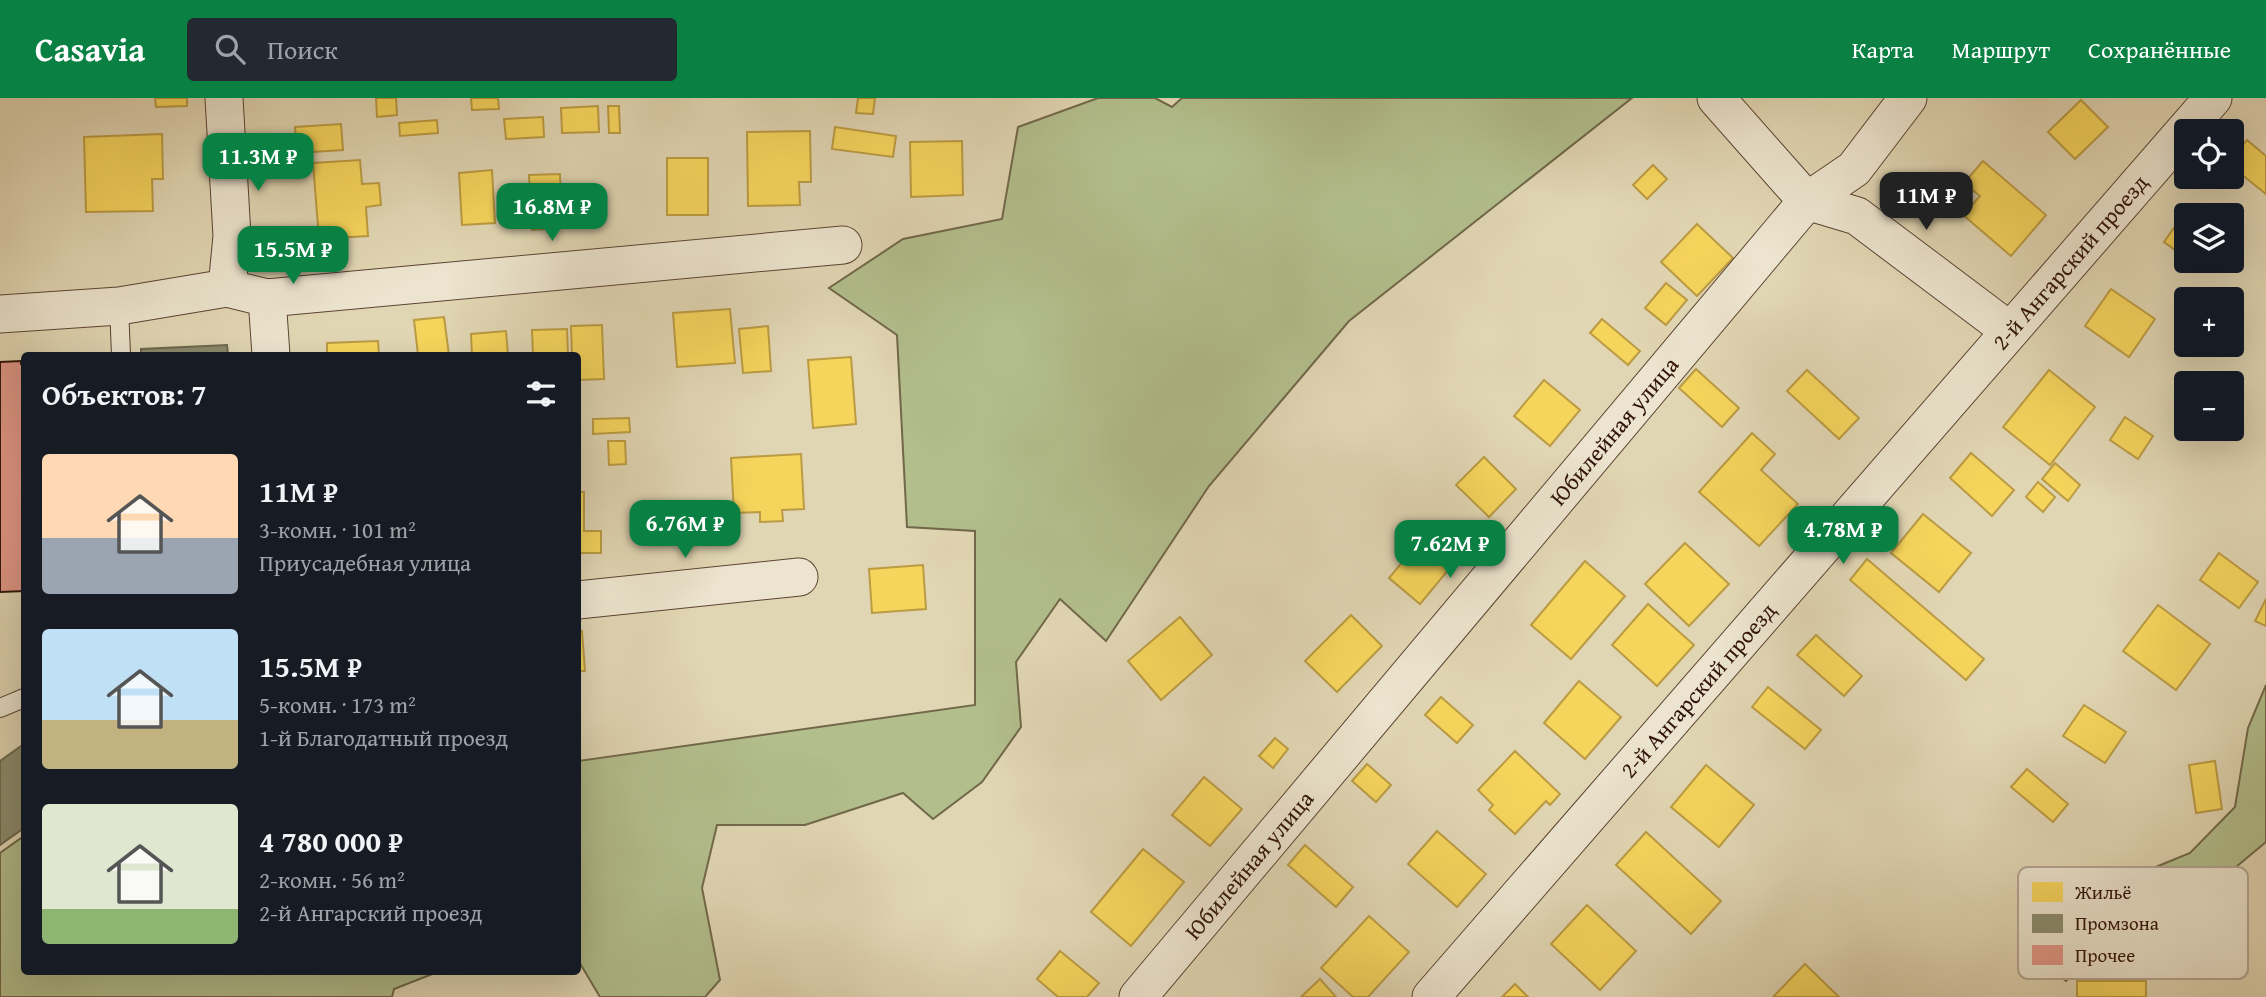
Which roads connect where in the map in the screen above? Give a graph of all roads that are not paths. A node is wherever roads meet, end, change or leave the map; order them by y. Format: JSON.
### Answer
{"nodes":[{"id":1,"x":224,"y":98,"type":"edge"},
{"id":2,"x":1716,"y":98,"type":"edge"},
{"id":3,"x":1908,"y":98,"type":"edge"},
{"id":4,"x":2213,"y":98,"type":"edge"},
{"id":5,"x":1807,"y":201,"type":"junction"},
{"id":6,"x":844,"y":245,"type":"dead end"},
{"id":7,"x":227,"y":288,"type":"junction"},
{"id":8,"x":267,"y":298,"type":"junction"},
{"id":9,"x":119,"y":306,"type":"junction"},
{"id":10,"x":0,"y":314,"type":"edge"},
{"id":11,"x":2010,"y":331,"type":"junction"},
{"id":12,"x":121,"y":352,"type":"edge"},
{"id":13,"x":271,"y":352,"type":"edge"},
{"id":14,"x":799,"y":577,"type":"dead end"},
{"id":15,"x":581,"y":600,"type":"edge"},
{"id":16,"x":21,"y":699,"type":"edge"},
{"id":17,"x":0,"y":708,"type":"edge"},
{"id":18,"x":1138,"y":997,"type":"edge"},
{"id":19,"x":1431,"y":997,"type":"edge"}],
"edges":[{"from":1,"to":7,"type":"street"},
{"from":2,"to":5,"type":"street"},
{"from":3,"to":5,"type":"street","name":"Юбилейная улица"},
{"from":4,"to":11,"type":"street","name":"2-й Ангарский проезд"},
{"from":5,"to":11,"type":"street"},
{"from":5,"to":18,"type":"street","name":"Юбилейная улица"},
{"from":6,"to":8,"type":"street"},
{"from":7,"to":8,"type":"street"},
{"from":7,"to":9,"type":"street"},
{"from":8,"to":13,"type":"street"},
{"from":9,"to":10,"type":"street"},
{"from":9,"to":12,"type":"lane"},
{"from":11,"to":19,"type":"street","name":"2-й Ангарский проезд"},
{"from":14,"to":15,"type":"street"},
{"from":16,"to":17,"type":"lane"}]}
